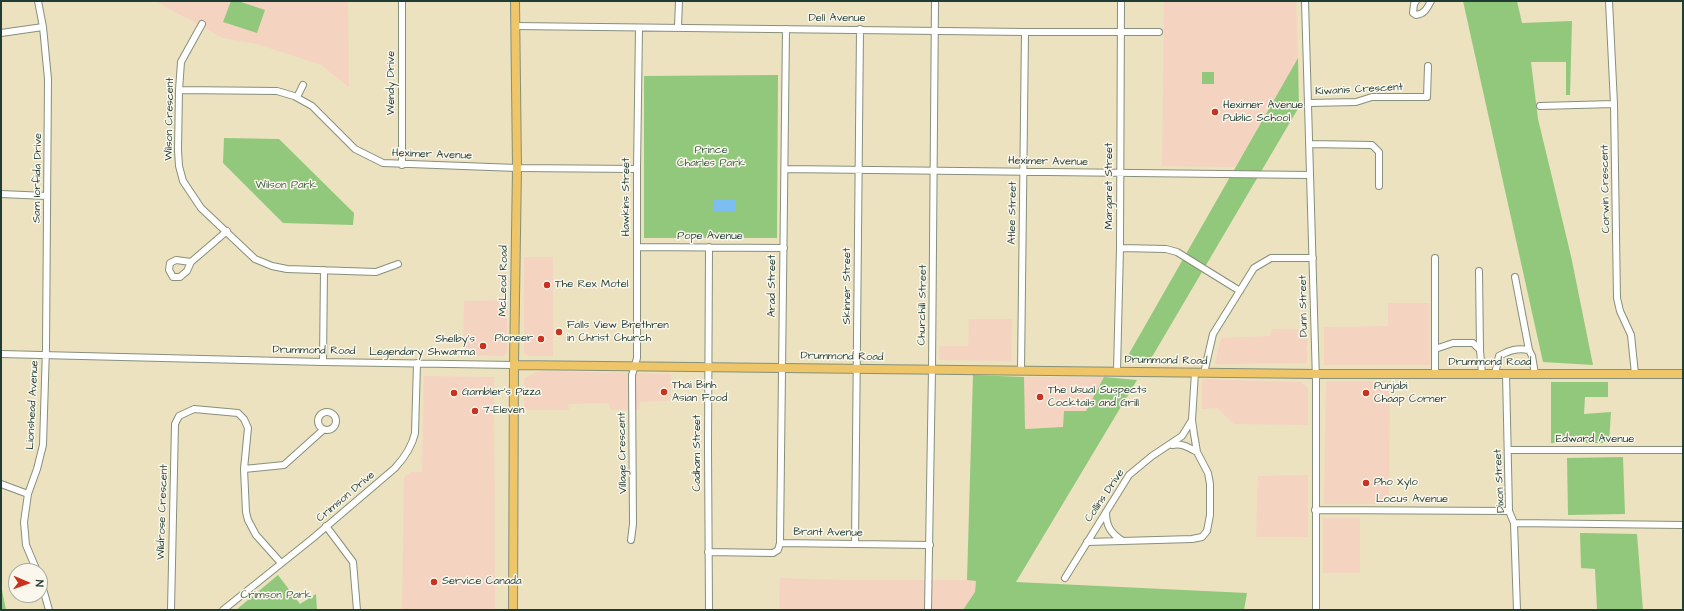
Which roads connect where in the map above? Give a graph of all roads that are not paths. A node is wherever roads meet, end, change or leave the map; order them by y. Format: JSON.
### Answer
{"nodes":[{"id":1,"x":38,"y":1,"type":"edge"},
{"id":2,"x":402,"y":1,"type":"edge"},
{"id":3,"x":515,"y":1,"type":"edge"},
{"id":4,"x":679,"y":1,"type":"edge"},
{"id":5,"x":935,"y":1,"type":"edge"},
{"id":6,"x":1121,"y":1,"type":"edge"},
{"id":7,"x":1305,"y":1,"type":"edge"},
{"id":8,"x":1416,"y":1,"type":"edge"},
{"id":9,"x":1431,"y":1,"type":"edge"},
{"id":10,"x":1609,"y":1,"type":"edge"},
{"id":11,"x":202,"y":24,"type":"dead end"},
{"id":12,"x":515,"y":26,"type":"junction"},
{"id":13,"x":43,"y":27,"type":"junction"},
{"id":14,"x":678,"y":27,"type":"junction"},
{"id":15,"x":639,"y":28,"type":"junction"},
{"id":16,"x":786,"y":29,"type":"junction"},
{"id":17,"x":860,"y":29,"type":"junction"},
{"id":18,"x":936,"y":30,"type":"junction"},
{"id":19,"x":1025,"y":32,"type":"junction"},
{"id":20,"x":1120,"y":32,"type":"junction"},
{"id":21,"x":1159,"y":32,"type":"dead end"},
{"id":22,"x":1,"y":34,"type":"edge"},
{"id":23,"x":1428,"y":66,"type":"dead end"},
{"id":24,"x":303,"y":85,"type":"dead end"},
{"id":25,"x":179,"y":90,"type":"junction"},
{"id":26,"x":297,"y":97,"type":"junction"},
{"id":27,"x":1309,"y":103,"type":"junction"},
{"id":28,"x":1614,"y":104,"type":"junction"},
{"id":29,"x":1540,"y":106,"type":"dead end"},
{"id":30,"x":1310,"y":144,"type":"junction"},
{"id":31,"x":402,"y":165,"type":"junction"},
{"id":32,"x":517,"y":168,"type":"junction"},
{"id":33,"x":637,"y":169,"type":"junction"},
{"id":34,"x":785,"y":169,"type":"junction"},
{"id":35,"x":859,"y":169,"type":"junction"},
{"id":36,"x":935,"y":171,"type":"junction"},
{"id":37,"x":1023,"y":171,"type":"junction"},
{"id":38,"x":1120,"y":173,"type":"junction"},
{"id":39,"x":1310,"y":175,"type":"junction"},
{"id":40,"x":1379,"y":186,"type":"dead end"},
{"id":41,"x":1,"y":194,"type":"edge"},
{"id":42,"x":47,"y":196,"type":"junction"},
{"id":43,"x":227,"y":231,"type":"junction"},
{"id":44,"x":637,"y":247,"type":"junction"},
{"id":45,"x":709,"y":247,"type":"junction"},
{"id":46,"x":784,"y":248,"type":"junction"},
{"id":47,"x":1120,"y":248,"type":"junction"},
{"id":48,"x":1313,"y":258,"type":"junction"},
{"id":49,"x":1435,"y":258,"type":"dead end"},
{"id":50,"x":191,"y":262,"type":"dead end"},
{"id":51,"x":398,"y":264,"type":"dead end"},
{"id":52,"x":324,"y":270,"type":"junction"},
{"id":53,"x":1479,"y":272,"type":"dead end"},
{"id":54,"x":1515,"y":277,"type":"dead end"},
{"id":55,"x":1240,"y":291,"type":"junction"},
{"id":56,"x":1435,"y":349,"type":"junction"},
{"id":57,"x":1480,"y":350,"type":"junction"},
{"id":58,"x":1529,"y":350,"type":"junction"},
{"id":59,"x":1,"y":354,"type":"edge"},
{"id":60,"x":46,"y":356,"type":"junction"},
{"id":61,"x":322,"y":362,"type":"junction"},
{"id":62,"x":417,"y":363,"type":"junction"},
{"id":63,"x":514,"y":365,"type":"junction"},
{"id":64,"x":635,"y":366,"type":"junction"},
{"id":65,"x":708,"y":366,"type":"junction"},
{"id":66,"x":783,"y":367,"type":"junction"},
{"id":67,"x":857,"y":368,"type":"junction"},
{"id":68,"x":932,"y":369,"type":"junction"},
{"id":69,"x":1022,"y":370,"type":"junction"},
{"id":70,"x":1117,"y":371,"type":"junction"},
{"id":71,"x":1199,"y":373,"type":"junction"},
{"id":72,"x":1316,"y":374,"type":"junction"},
{"id":73,"x":1435,"y":374,"type":"junction"},
{"id":74,"x":1482,"y":374,"type":"junction"},
{"id":75,"x":1495,"y":374,"type":"junction"},
{"id":76,"x":1506,"y":374,"type":"junction"},
{"id":77,"x":1535,"y":374,"type":"junction"},
{"id":78,"x":1635,"y":374,"type":"junction"},
{"id":79,"x":1683,"y":374,"type":"edge"},
{"id":80,"x":1192,"y":420,"type":"junction"},
{"id":81,"x":323,"y":430,"type":"dead end"},
{"id":82,"x":1170,"y":445,"type":"junction"},
{"id":83,"x":1508,"y":450,"type":"junction"},
{"id":84,"x":1683,"y":450,"type":"edge"},
{"id":85,"x":1197,"y":452,"type":"junction"},
{"id":86,"x":244,"y":469,"type":"junction"},
{"id":87,"x":1,"y":484,"type":"edge"},
{"id":88,"x":28,"y":494,"type":"junction"},
{"id":89,"x":1315,"y":510,"type":"junction"},
{"id":90,"x":1106,"y":511,"type":"junction"},
{"id":91,"x":1509,"y":511,"type":"junction"},
{"id":92,"x":1514,"y":523,"type":"junction"},
{"id":93,"x":1683,"y":525,"type":"edge"},
{"id":94,"x":326,"y":526,"type":"junction"},
{"id":95,"x":632,"y":540,"type":"dead end"},
{"id":96,"x":1123,"y":541,"type":"junction"},
{"id":97,"x":1087,"y":542,"type":"junction"},
{"id":98,"x":780,"y":543,"type":"junction"},
{"id":99,"x":855,"y":544,"type":"junction"},
{"id":100,"x":930,"y":545,"type":"junction"},
{"id":101,"x":708,"y":552,"type":"junction"},
{"id":102,"x":34,"y":563,"type":"edge"},
{"id":103,"x":282,"y":563,"type":"junction"},
{"id":104,"x":1065,"y":578,"type":"dead end"},
{"id":105,"x":171,"y":610,"type":"edge"},
{"id":106,"x":223,"y":610,"type":"edge"},
{"id":107,"x":357,"y":610,"type":"edge"},
{"id":108,"x":513,"y":610,"type":"edge"},
{"id":109,"x":709,"y":610,"type":"edge"},
{"id":110,"x":928,"y":610,"type":"edge"},
{"id":111,"x":1316,"y":610,"type":"edge"},
{"id":112,"x":1518,"y":610,"type":"edge"}],
"edges":[{"from":1,"to":13,"type":"street","name":"Sam Iorfida Drive"},
{"from":2,"to":31,"type":"street","name":"Wendy Drive"},
{"from":3,"to":12,"type":"main road","name":"McLeod Road"},
{"from":4,"to":14,"type":"street"},
{"from":5,"to":18,"type":"street","name":"Churchill Street"},
{"from":6,"to":20,"type":"street","name":"Margaret Street"},
{"from":7,"to":27,"type":"street","name":"Dunn Street"},
{"from":8,"to":9,"type":"street"},
{"from":10,"to":28,"type":"street","name":"Corwin Crescent"},
{"from":11,"to":25,"type":"street","name":"Wilson Crescent"},
{"from":12,"to":15,"type":"street","name":"Dell Avenue"},
{"from":12,"to":32,"type":"main road","name":"McLeod Road"},
{"from":13,"to":22,"type":"street"},
{"from":13,"to":42,"type":"street","name":"Sam Iorfida Drive"},
{"from":14,"to":15,"type":"street","name":"Dell Avenue"},
{"from":14,"to":16,"type":"street","name":"Dell Avenue"},
{"from":15,"to":33,"type":"street","name":"Hawkins Street"},
{"from":16,"to":17,"type":"street","name":"Dell Avenue"},
{"from":16,"to":34,"type":"street","name":"Arad Street"},
{"from":17,"to":18,"type":"street","name":"Dell Avenue"},
{"from":17,"to":35,"type":"street","name":"Skinner Street"},
{"from":18,"to":19,"type":"street","name":"Dell Avenue"},
{"from":18,"to":36,"type":"street","name":"Churchill Street"},
{"from":19,"to":20,"type":"street","name":"Dell Avenue"},
{"from":19,"to":37,"type":"street","name":"Atlee Street"},
{"from":20,"to":21,"type":"street","name":"Dell Avenue"},
{"from":20,"to":38,"type":"street","name":"Margaret Street"},
{"from":23,"to":27,"type":"street","name":"Kiwanis Crescent"},
{"from":24,"to":26,"type":"street"},
{"from":25,"to":26,"type":"street","name":"Heximer Avenue"},
{"from":25,"to":43,"type":"street","name":"Wilson Crescent"},
{"from":26,"to":31,"type":"street","name":"Heximer Avenue"},
{"from":27,"to":30,"type":"street","name":"Dunn Street"},
{"from":28,"to":29,"type":"street"},
{"from":28,"to":78,"type":"street","name":"Corwin Crescent"},
{"from":30,"to":39,"type":"street","name":"Dunn Street"},
{"from":30,"to":40,"type":"street"},
{"from":31,"to":32,"type":"street","name":"Heximer Avenue"},
{"from":32,"to":33,"type":"street","name":"Heximer Avenue"},
{"from":32,"to":63,"type":"main road","name":"McLeod Road"},
{"from":33,"to":44,"type":"street","name":"Hawkins Street"},
{"from":34,"to":35,"type":"street","name":"Heximer Avenue"},
{"from":34,"to":46,"type":"street","name":"Arad Street"},
{"from":35,"to":36,"type":"street","name":"Heximer Avenue"},
{"from":35,"to":67,"type":"street","name":"Skinner Street"},
{"from":36,"to":37,"type":"street","name":"Heximer Avenue"},
{"from":36,"to":68,"type":"street","name":"Churchill Street"},
{"from":37,"to":38,"type":"street","name":"Heximer Avenue"},
{"from":37,"to":69,"type":"street","name":"Atlee Street"},
{"from":38,"to":39,"type":"street","name":"Heximer Avenue"},
{"from":38,"to":47,"type":"street","name":"Margaret Street"},
{"from":39,"to":48,"type":"street","name":"Dunn Street"},
{"from":41,"to":42,"type":"street"},
{"from":42,"to":60,"type":"street","name":"Sam Iorfida Drive"},
{"from":43,"to":50,"type":"street"},
{"from":43,"to":52,"type":"street","name":"Wilson Crescent"},
{"from":44,"to":45,"type":"street","name":"Pope Avenue"},
{"from":44,"to":64,"type":"street","name":"Hawkins Street"},
{"from":45,"to":46,"type":"street","name":"Pope Avenue"},
{"from":45,"to":65,"type":"street","name":"Cadham Street"},
{"from":46,"to":66,"type":"street","name":"Arad Street"},
{"from":47,"to":55,"type":"street"},
{"from":47,"to":70,"type":"street","name":"Margaret Street"},
{"from":48,"to":55,"type":"street","name":"Collins Drive"},
{"from":48,"to":72,"type":"street","name":"Dunn Street"},
{"from":49,"to":56,"type":"street"},
{"from":51,"to":52,"type":"street","name":"Wilson Crescent"},
{"from":52,"to":61,"type":"street"},
{"from":53,"to":57,"type":"street"},
{"from":54,"to":58,"type":"street"},
{"from":55,"to":71,"type":"street","name":"Collins Drive"},
{"from":56,"to":57,"type":"street"},
{"from":56,"to":73,"type":"street"},
{"from":57,"to":74,"type":"street"},
{"from":58,"to":75,"type":"street"},
{"from":58,"to":77,"type":"street"},
{"from":59,"to":60,"type":"street","name":"Drummond Road"},
{"from":60,"to":61,"type":"street","name":"Drummond Road"},
{"from":60,"to":88,"type":"street","name":"Lionshead Avenue"},
{"from":61,"to":62,"type":"street","name":"Drummond Road"},
{"from":62,"to":63,"type":"street","name":"Drummond Road"},
{"from":62,"to":94,"type":"street","name":"Crimson Drive"},
{"from":63,"to":64,"type":"main road","name":"Drummond Road"},
{"from":63,"to":108,"type":"main road","name":"McLeod Road"},
{"from":64,"to":65,"type":"main road","name":"Drummond Road"},
{"from":64,"to":95,"type":"street","name":"Village Crescent"},
{"from":65,"to":66,"type":"main road","name":"Drummond Road"},
{"from":65,"to":101,"type":"street","name":"Cadham Street"},
{"from":66,"to":67,"type":"main road","name":"Drummond Road"},
{"from":66,"to":98,"type":"street","name":"Arad Street"},
{"from":67,"to":68,"type":"main road","name":"Drummond Road"},
{"from":67,"to":99,"type":"street","name":"Skinner Street"},
{"from":68,"to":69,"type":"main road","name":"Drummond Road"},
{"from":68,"to":100,"type":"street","name":"Churchill Street"},
{"from":69,"to":70,"type":"main road","name":"Drummond Road"},
{"from":70,"to":71,"type":"main road","name":"Drummond Road"},
{"from":71,"to":72,"type":"main road","name":"Drummond Road"},
{"from":71,"to":80,"type":"street","name":"Collins Drive"},
{"from":72,"to":73,"type":"main road","name":"Drummond Road"},
{"from":72,"to":89,"type":"street","name":"Dunn Street"},
{"from":73,"to":74,"type":"main road","name":"Drummond Road"},
{"from":74,"to":75,"type":"main road","name":"Drummond Road"},
{"from":75,"to":76,"type":"main road","name":"Drummond Road"},
{"from":76,"to":77,"type":"main road","name":"Drummond Road"},
{"from":76,"to":83,"type":"street","name":"Dixon Street"},
{"from":77,"to":78,"type":"main road","name":"Drummond Road"},
{"from":78,"to":79,"type":"main road","name":"Drummond Road"},
{"from":80,"to":82,"type":"street","name":"Collins Drive"},
{"from":80,"to":85,"type":"street"},
{"from":81,"to":86,"type":"street"},
{"from":82,"to":85,"type":"street"},
{"from":82,"to":90,"type":"street","name":"Collins Drive"},
{"from":83,"to":84,"type":"street","name":"Edward Avenue"},
{"from":83,"to":91,"type":"street","name":"Dixon Street"},
{"from":85,"to":96,"type":"street"},
{"from":86,"to":103,"type":"street"},
{"from":86,"to":105,"type":"street","name":"Wildrose Crescent"},
{"from":87,"to":88,"type":"street"},
{"from":88,"to":102,"type":"street","name":"Lionshead Avenue"},
{"from":89,"to":91,"type":"street","name":"Locus Avenue"},
{"from":89,"to":111,"type":"street","name":"Dunn Street"},
{"from":90,"to":96,"type":"street"},
{"from":90,"to":97,"type":"street","name":"Collins Drive"},
{"from":91,"to":92,"type":"street","name":"Dixon Street"},
{"from":92,"to":93,"type":"street"},
{"from":92,"to":112,"type":"street","name":"Dixon Street"},
{"from":94,"to":103,"type":"street","name":"Crimson Drive"},
{"from":94,"to":107,"type":"street"},
{"from":96,"to":97,"type":"street"},
{"from":97,"to":104,"type":"street","name":"Collins Drive"},
{"from":98,"to":99,"type":"street","name":"Brant Avenue"},
{"from":98,"to":101,"type":"street","name":"Brant Avenue"},
{"from":99,"to":100,"type":"street","name":"Brant Avenue"},
{"from":100,"to":110,"type":"street","name":"Churchill Street"},
{"from":101,"to":109,"type":"street","name":"Cadham Street"},
{"from":103,"to":106,"type":"street","name":"Crimson Drive"}]}
